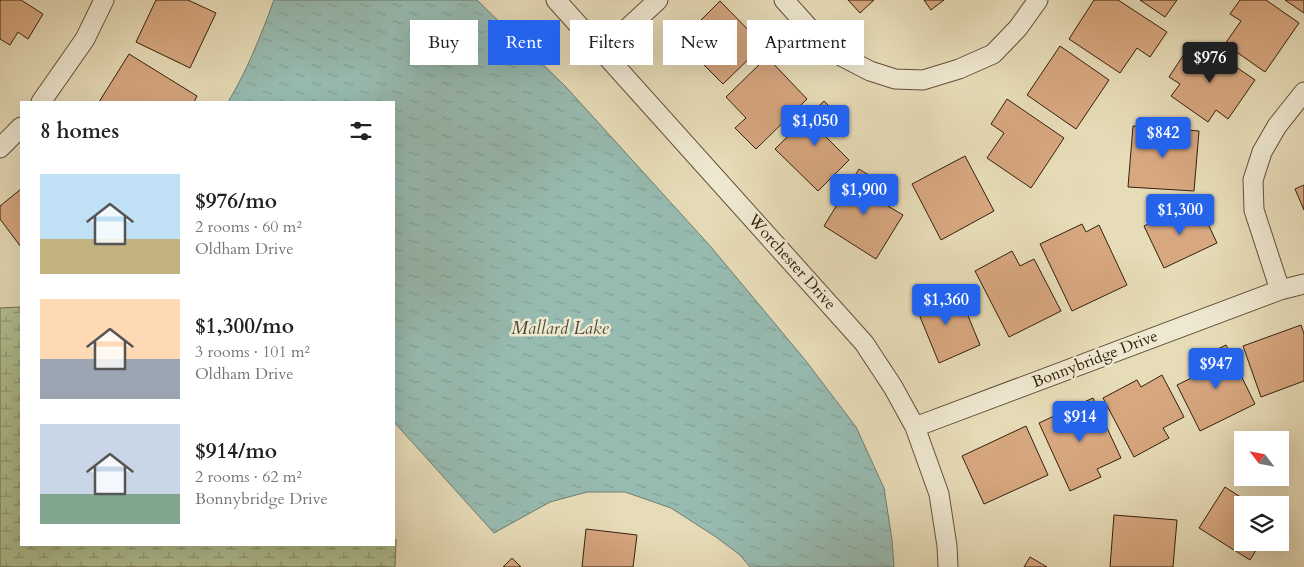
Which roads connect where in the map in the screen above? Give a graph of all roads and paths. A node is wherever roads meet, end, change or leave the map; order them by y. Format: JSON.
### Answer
{"nodes":[{"id":1,"x":104,"y":0,"type":"edge"},
{"id":2,"x":556,"y":0,"type":"edge"},
{"id":3,"x":658,"y":0,"type":"edge"},
{"id":4,"x":784,"y":0,"type":"edge"},
{"id":5,"x":1038,"y":0,"type":"edge"},
{"id":6,"x":575,"y":20,"type":"edge"},
{"id":7,"x":636,"y":20,"type":"edge"},
{"id":8,"x":616,"y":65,"type":"edge"},
{"id":9,"x":1304,"y":92,"type":"edge"},
{"id":10,"x":41,"y":101,"type":"edge"},
{"id":11,"x":20,"y":128,"type":"edge"},
{"id":12,"x":0,"y":148,"type":"edge"},
{"id":13,"x":1304,"y":284,"type":"edge"},
{"id":14,"x":1280,"y":290,"type":"junction"},
{"id":15,"x":915,"y":427,"type":"junction"},
{"id":16,"x":948,"y":567,"type":"edge"}],
"edges":[{"from":1,"to":10,"type":"street"},
{"from":2,"to":6,"type":"street","name":"Worchester Drive"},
{"from":3,"to":7,"type":"street"},
{"from":4,"to":5,"type":"street"},
{"from":8,"to":15,"type":"street","name":"Worchester Drive"},
{"from":9,"to":14,"type":"street"},
{"from":11,"to":12,"type":"street"},
{"from":13,"to":14,"type":"street","name":"Bonnybridge Drive"},
{"from":14,"to":15,"type":"street","name":"Bonnybridge Drive"},
{"from":15,"to":16,"type":"street","name":"Worchester Drive"}]}
